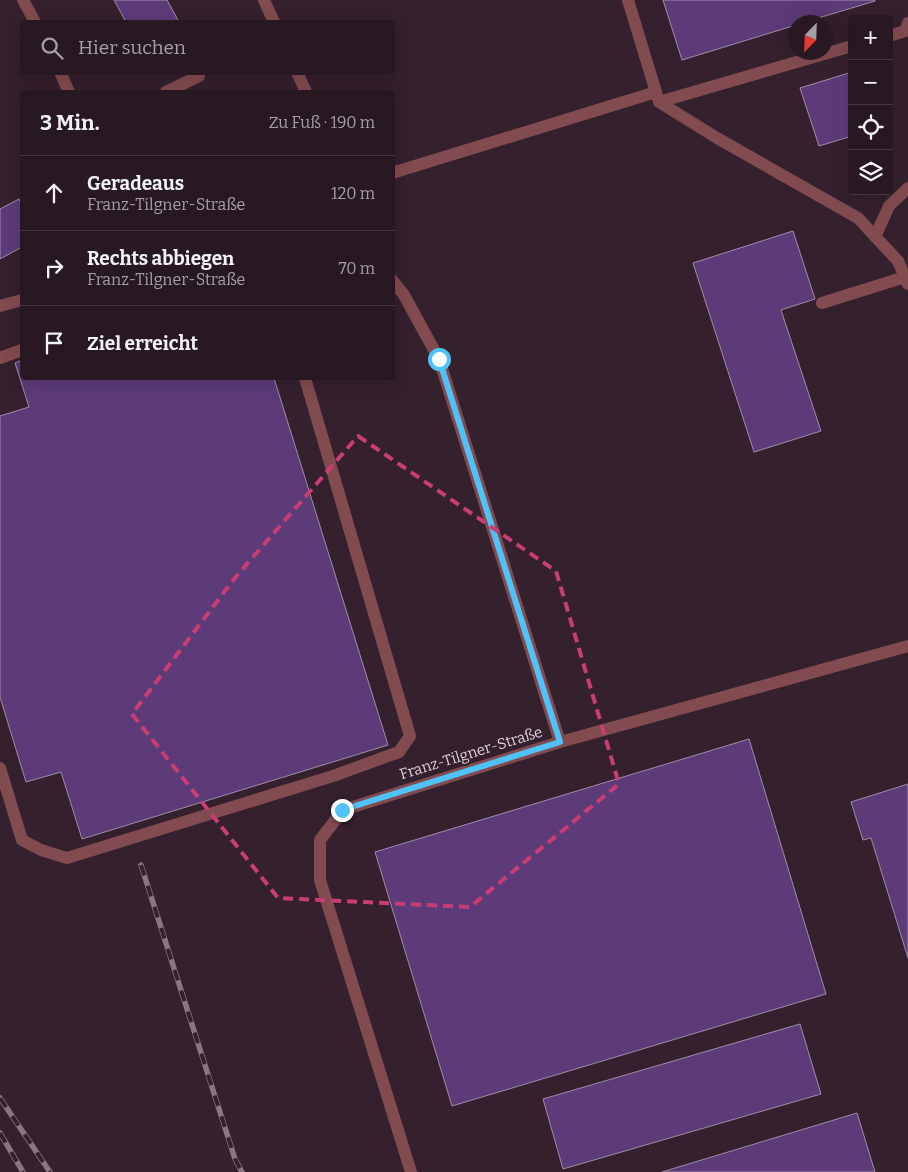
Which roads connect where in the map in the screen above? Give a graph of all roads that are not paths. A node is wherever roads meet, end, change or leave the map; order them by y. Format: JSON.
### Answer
{"nodes":[{"id":1,"x":23,"y":0,"type":"edge"},
{"id":2,"x":264,"y":0,"type":"edge"},
{"id":3,"x":628,"y":0,"type":"edge"},
{"id":4,"x":34,"y":20,"type":"edge"},
{"id":5,"x":273,"y":20,"type":"edge"},
{"id":6,"x":908,"y":23,"type":"edge"},
{"id":7,"x":893,"y":35,"type":"edge"},
{"id":8,"x":848,"y":47,"type":"edge"},
{"id":9,"x":62,"y":75,"type":"edge"},
{"id":10,"x":298,"y":75,"type":"edge"},
{"id":11,"x":199,"y":76,"type":"dead end"},
{"id":12,"x":69,"y":90,"type":"edge"},
{"id":13,"x":170,"y":90,"type":"edge"},
{"id":14,"x":305,"y":90,"type":"edge"},
{"id":15,"x":658,"y":97,"type":"junction"},
{"id":16,"x":395,"y":172,"type":"edge"},
{"id":17,"x":908,"y":188,"type":"edge"},
{"id":18,"x":875,"y":236,"type":"junction"},
{"id":19,"x":906,"y":280,"type":"edge"},
{"id":20,"x":395,"y":284,"type":"edge"},
{"id":21,"x":20,"y":301,"type":"edge"},
{"id":22,"x":822,"y":303,"type":"dead end"},
{"id":23,"x":0,"y":306,"type":"edge"},
{"id":24,"x":20,"y":351,"type":"edge"},
{"id":25,"x":0,"y":358,"type":"edge"},
{"id":26,"x":306,"y":380,"type":"edge"},
{"id":27,"x":908,"y":646,"type":"edge"},
{"id":28,"x":560,"y":742,"type":"junction"},
{"id":29,"x":0,"y":768,"type":"edge"},
{"id":30,"x":411,"y":1172,"type":"edge"}],
"edges":[{"from":1,"to":4,"type":"street"},
{"from":2,"to":5,"type":"street"},
{"from":3,"to":15,"type":"street"},
{"from":6,"to":7,"type":"street"},
{"from":8,"to":15,"type":"street"},
{"from":9,"to":12,"type":"street"},
{"from":10,"to":14,"type":"street"},
{"from":11,"to":13,"type":"street"},
{"from":15,"to":16,"type":"street"},
{"from":15,"to":18,"type":"street"},
{"from":17,"to":18,"type":"street"},
{"from":18,"to":19,"type":"street"},
{"from":19,"to":22,"type":"street"},
{"from":20,"to":28,"type":"street","name":"Franz-Tilgner-Straße"},
{"from":21,"to":23,"type":"street"},
{"from":24,"to":25,"type":"street"},
{"from":26,"to":29,"type":"street"},
{"from":27,"to":28,"type":"street"},
{"from":28,"to":30,"type":"street","name":"Franz-Tilgner-Straße"}]}
